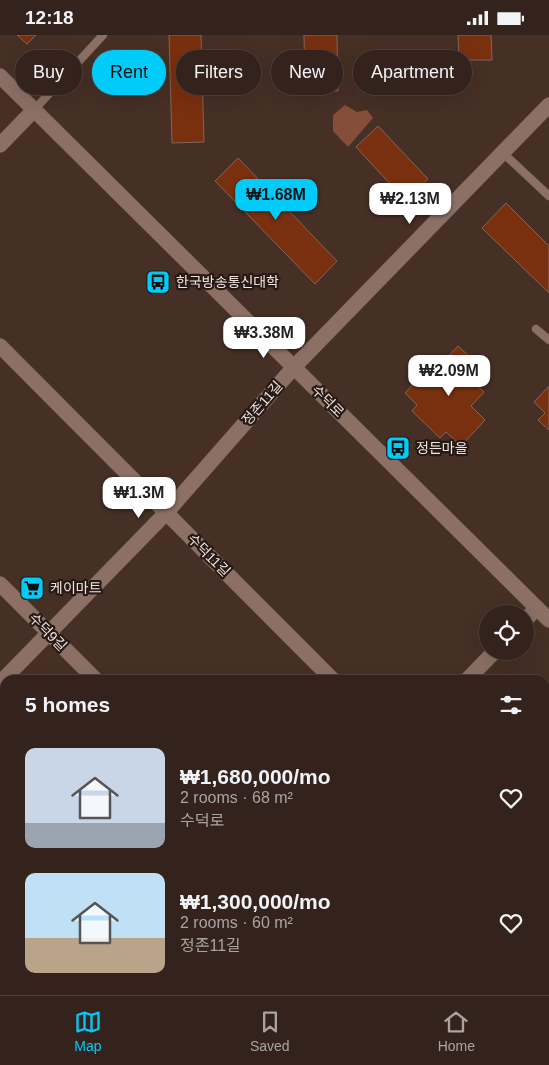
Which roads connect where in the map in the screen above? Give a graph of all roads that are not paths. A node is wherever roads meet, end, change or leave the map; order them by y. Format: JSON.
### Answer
{"nodes":[{"id":1,"x":103,"y":35,"type":"edge"},
{"id":2,"x":0,"y":76,"type":"edge"},
{"id":3,"x":549,"y":105,"type":"edge"},
{"id":4,"x":34,"y":110,"type":"junction"},
{"id":5,"x":0,"y":145,"type":"edge"},
{"id":6,"x":502,"y":152,"type":"junction"},
{"id":7,"x":549,"y":196,"type":"edge"},
{"id":8,"x":536,"y":329,"type":"dead end"},
{"id":9,"x":549,"y":339,"type":"edge"},
{"id":10,"x":0,"y":346,"type":"edge"},
{"id":11,"x":294,"y":367,"type":"junction"},
{"id":12,"x":166,"y":513,"type":"junction"},
{"id":13,"x":0,"y":584,"type":"edge"},
{"id":14,"x":537,"y":608,"type":"junction"},
{"id":15,"x":534,"y":611,"type":"edge"},
{"id":16,"x":549,"y":620,"type":"edge"},
{"id":17,"x":49,"y":633,"type":"junction"},
{"id":18,"x":486,"y":660,"type":"edge"},
{"id":19,"x":8,"y":675,"type":"edge"},
{"id":20,"x":91,"y":675,"type":"edge"},
{"id":21,"x":328,"y":675,"type":"edge"},
{"id":22,"x":472,"y":675,"type":"edge"}],
"edges":[{"from":1,"to":4,"type":"lane"},
{"from":2,"to":4,"type":"street","name":"수덕로"},
{"from":3,"to":6,"type":"street","name":"정존11길"},
{"from":4,"to":5,"type":"street"},
{"from":4,"to":11,"type":"street","name":"수덕로"},
{"from":6,"to":7,"type":"lane"},
{"from":6,"to":11,"type":"street","name":"정존11길"},
{"from":8,"to":9,"type":"lane"},
{"from":10,"to":12,"type":"street","name":"수덕11길"},
{"from":11,"to":12,"type":"street","name":"정존11길"},
{"from":11,"to":14,"type":"street","name":"수덕로"},
{"from":12,"to":17,"type":"street","name":"정존11길"},
{"from":12,"to":21,"type":"street","name":"수덕11길"},
{"from":13,"to":17,"type":"street","name":"수덕9길"},
{"from":14,"to":15,"type":"street"},
{"from":14,"to":16,"type":"street","name":"수덕로"},
{"from":17,"to":19,"type":"street","name":"정존11길"},
{"from":17,"to":20,"type":"street","name":"수덕9길"},
{"from":18,"to":22,"type":"street"}]}
